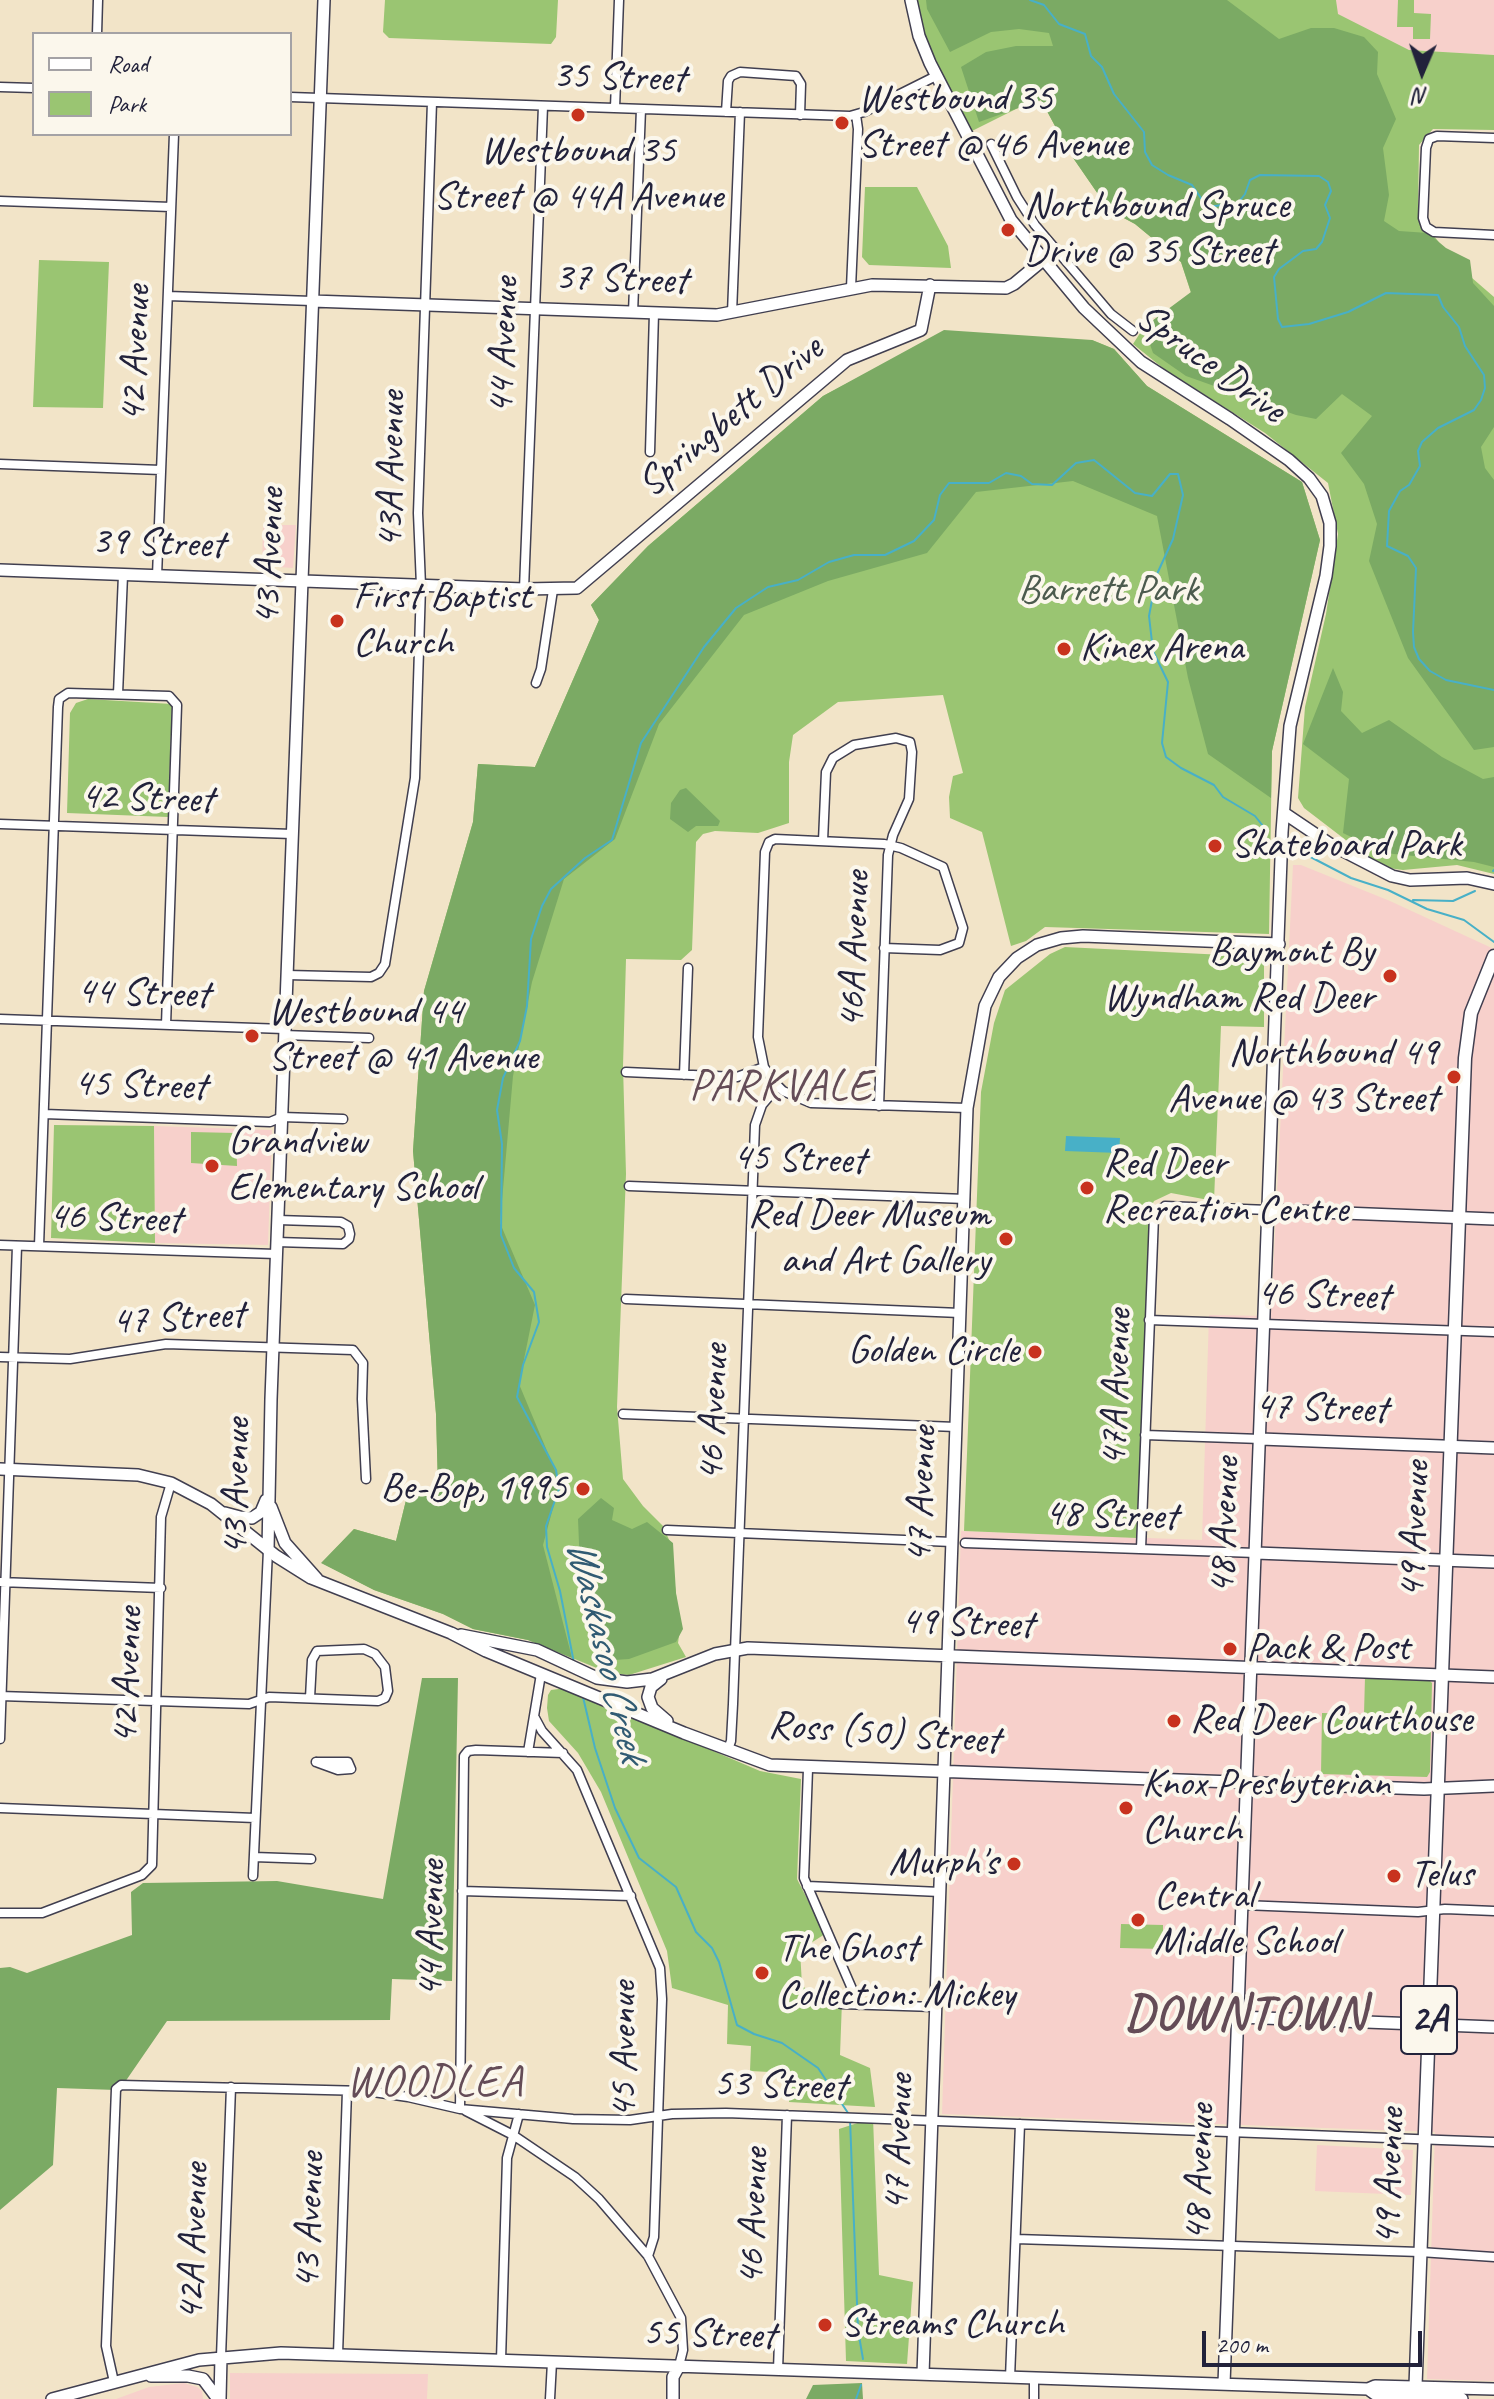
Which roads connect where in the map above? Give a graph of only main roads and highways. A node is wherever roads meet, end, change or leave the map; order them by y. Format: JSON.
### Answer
{"nodes":[{"id":1,"x":1494,"y":956,"type":"edge"},
{"id":2,"x":1415,"y":2394,"type":"edge"}],
"edges":[{"from":1,"to":2,"type":"main road","name":"49 Avenue","number":"2A"}]}
